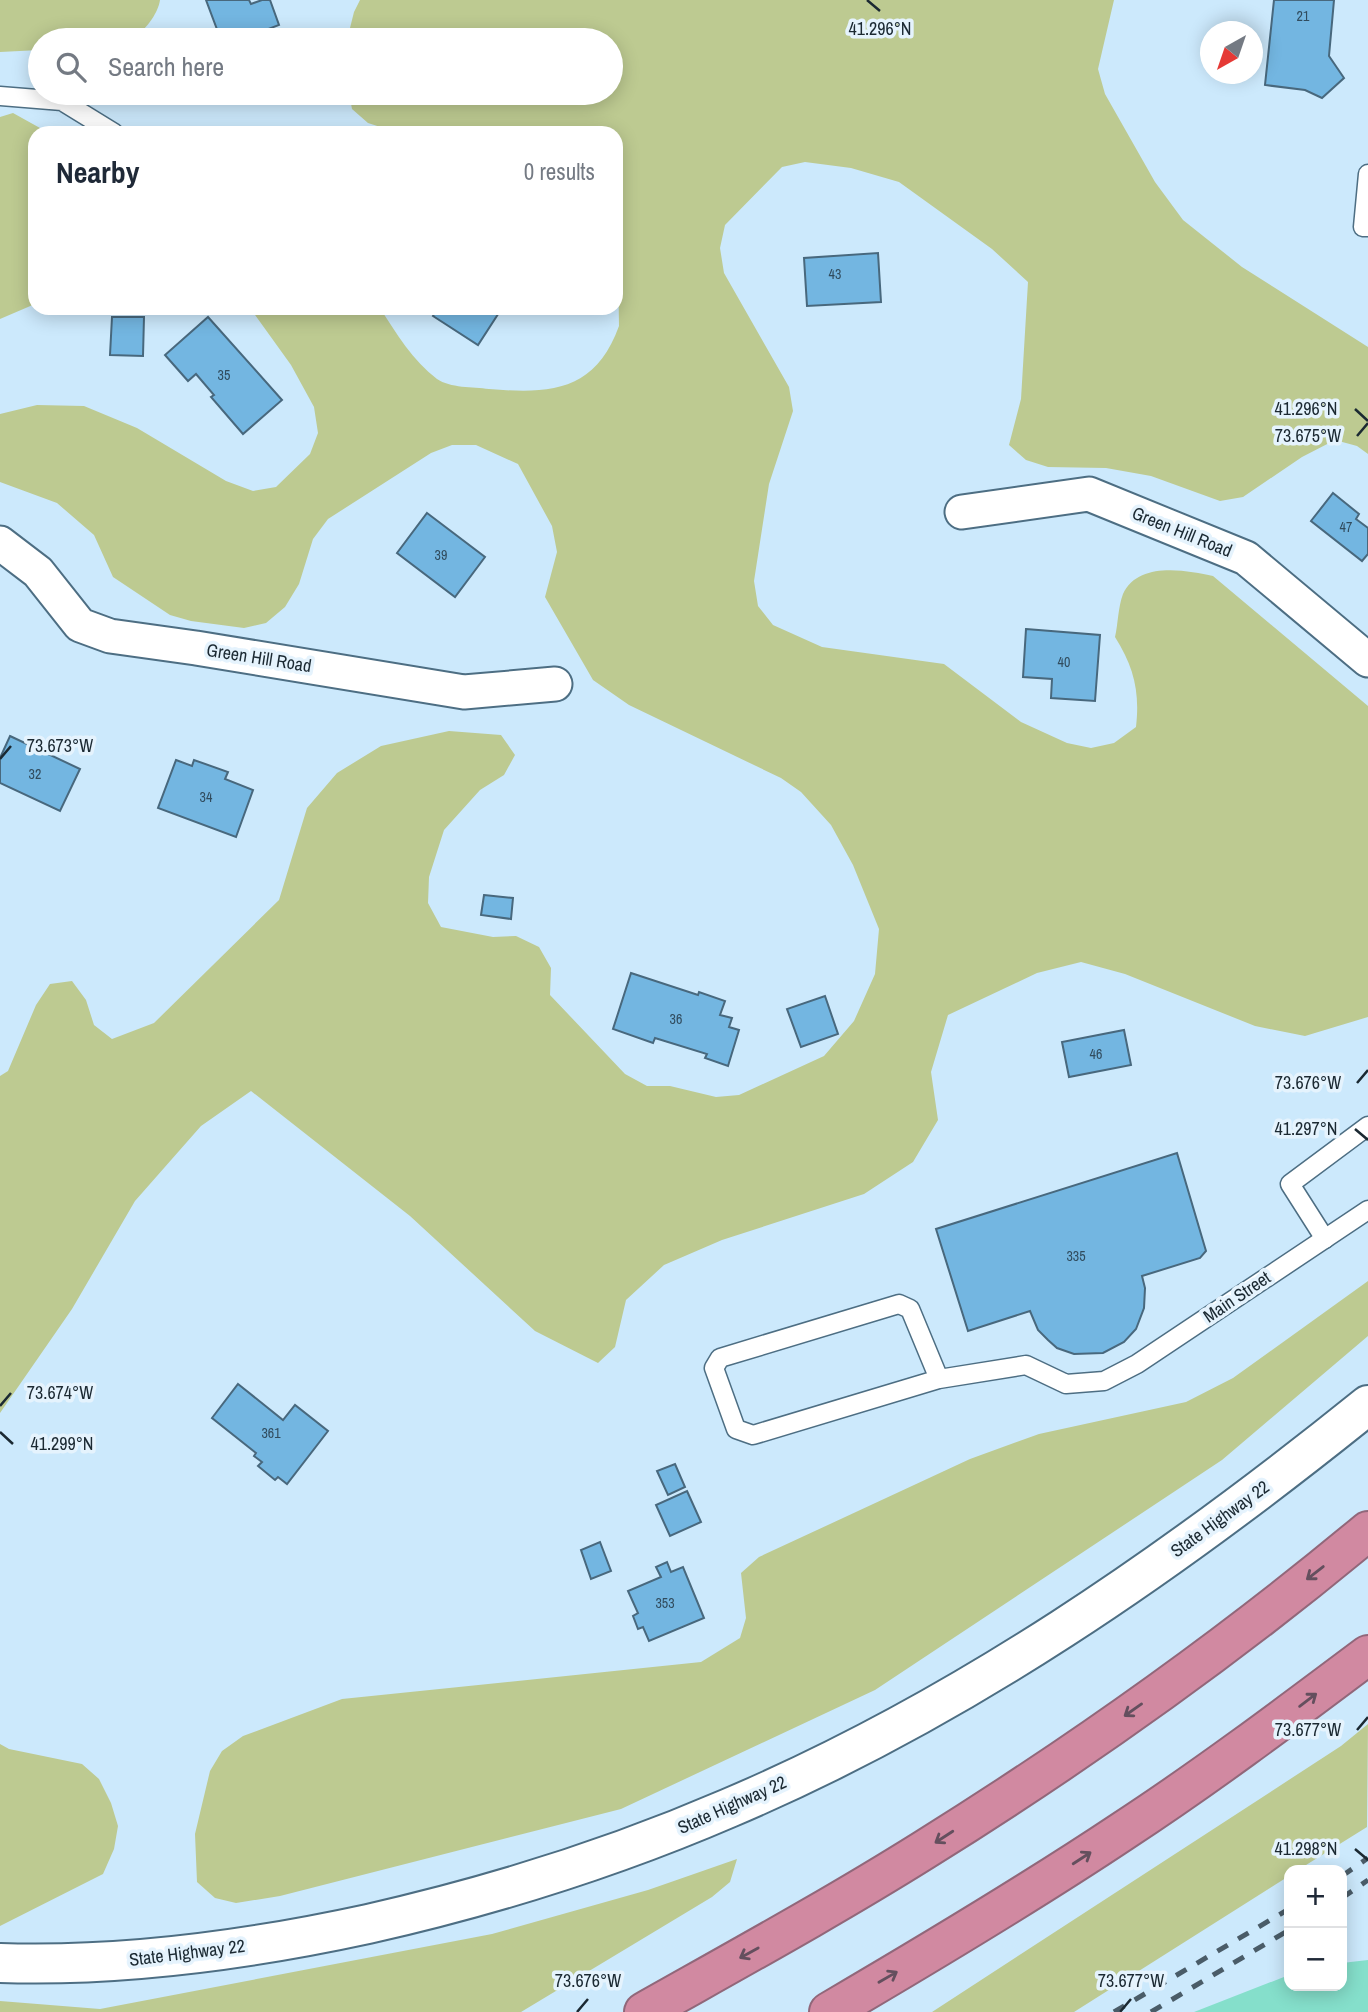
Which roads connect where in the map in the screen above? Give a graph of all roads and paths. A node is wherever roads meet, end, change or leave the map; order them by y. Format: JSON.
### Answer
{"nodes":[{"id":1,"x":0,"y":96,"type":"edge"},
{"id":2,"x":28,"y":98,"type":"edge"},
{"id":3,"x":68,"y":105,"type":"edge"},
{"id":4,"x":103,"y":126,"type":"edge"},
{"id":5,"x":1368,"y":174,"type":"edge"},
{"id":6,"x":1368,"y":227,"type":"edge"},
{"id":7,"x":962,"y":512,"type":"dead end"},
{"id":8,"x":0,"y":543,"type":"edge"},
{"id":9,"x":1368,"y":660,"type":"edge"},
{"id":10,"x":555,"y":684,"type":"dead end"},
{"id":11,"x":1368,"y":1126,"type":"edge"},
{"id":12,"x":1368,"y":1210,"type":"edge"},
{"id":13,"x":1325,"y":1239,"type":"junction"},
{"id":14,"x":939,"y":1378,"type":"junction"},
{"id":15,"x":1368,"y":1405,"type":"edge"},
{"id":16,"x":1368,"y":1531,"type":"edge"},
{"id":17,"x":1368,"y":1655,"type":"edge"},
{"id":18,"x":0,"y":1963,"type":"edge"},
{"id":19,"x":644,"y":2012,"type":"edge"},
{"id":20,"x":829,"y":2012,"type":"edge"}],
"edges":[{"from":1,"to":2,"type":"lane"},
{"from":3,"to":4,"type":"lane"},
{"from":5,"to":6,"type":"lane"},
{"from":7,"to":9,"type":"street","name":"Green Hill Road"},
{"from":8,"to":10,"type":"street","name":"Green Hill Road"},
{"from":11,"to":13,"type":"lane"},
{"from":12,"to":13,"type":"lane","name":"Main Street"},
{"from":13,"to":14,"type":"lane","name":"Main Street"},
{"from":14,"to":14,"type":"lane"},
{"from":15,"to":18,"type":"main road","name":"State Highway 22"},
{"from":16,"to":19,"type":"highway","one_way":true},
{"from":20,"to":17,"type":"highway","one_way":true}]}
